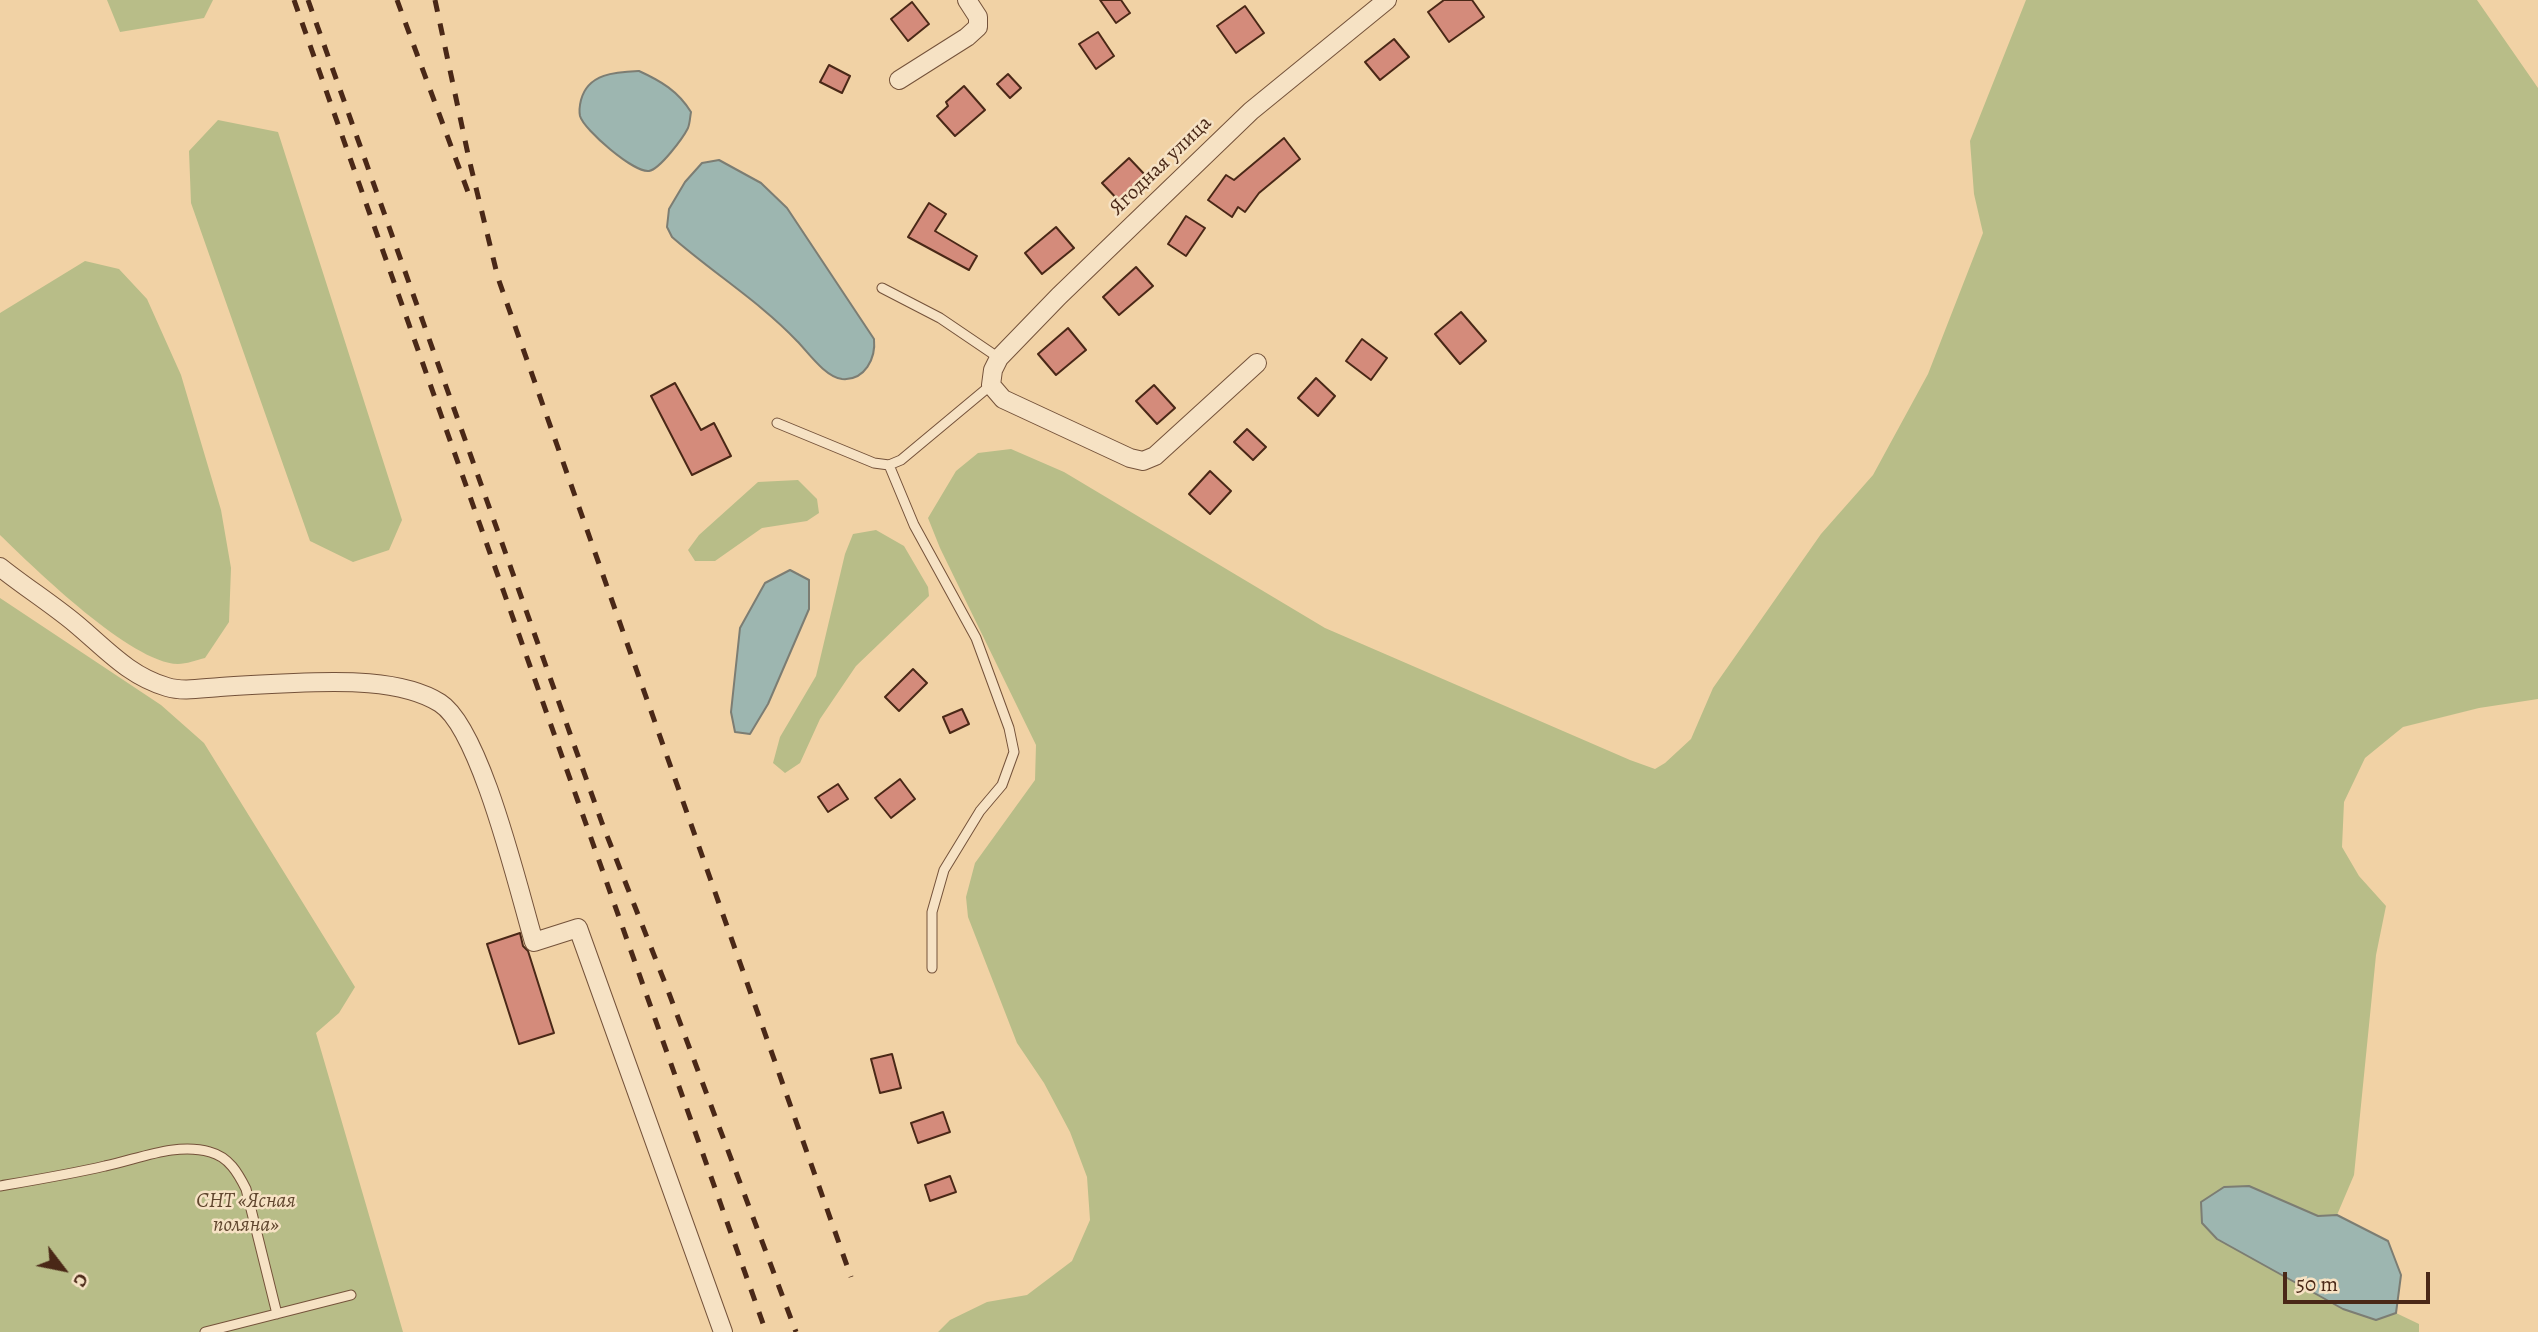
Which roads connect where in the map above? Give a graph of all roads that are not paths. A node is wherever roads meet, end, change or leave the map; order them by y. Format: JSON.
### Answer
{"nodes":[{"id":1,"x":967,"y":0,"type":"edge"},
{"id":2,"x":1387,"y":0,"type":"edge"},
{"id":3,"x":899,"y":80,"type":"dead end"},
{"id":4,"x":882,"y":288,"type":"dead end"},
{"id":5,"x":999,"y":358,"type":"junction"},
{"id":6,"x":1257,"y":363,"type":"dead end"},
{"id":7,"x":991,"y":384,"type":"junction"},
{"id":8,"x":777,"y":423,"type":"dead end"},
{"id":9,"x":888,"y":466,"type":"junction"},
{"id":10,"x":0,"y":567,"type":"edge"},
{"id":11,"x":932,"y":968,"type":"dead end"},
{"id":12,"x":0,"y":1186,"type":"edge"},
{"id":13,"x":351,"y":1294,"type":"dead end"},
{"id":14,"x":277,"y":1314,"type":"junction"},
{"id":15,"x":205,"y":1332,"type":"edge"},
{"id":16,"x":723,"y":1332,"type":"edge"}],
"edges":[{"from":1,"to":3,"type":"street"},
{"from":2,"to":5,"type":"street","name":"Ягодная улица"},
{"from":4,"to":5,"type":"lane"},
{"from":5,"to":7,"type":"street","name":"Ягодная улица"},
{"from":6,"to":7,"type":"street"},
{"from":7,"to":9,"type":"lane"},
{"from":8,"to":9,"type":"lane"},
{"from":9,"to":11,"type":"lane"},
{"from":10,"to":16,"type":"street"},
{"from":12,"to":14,"type":"lane"},
{"from":13,"to":14,"type":"lane"},
{"from":14,"to":15,"type":"lane"}]}
